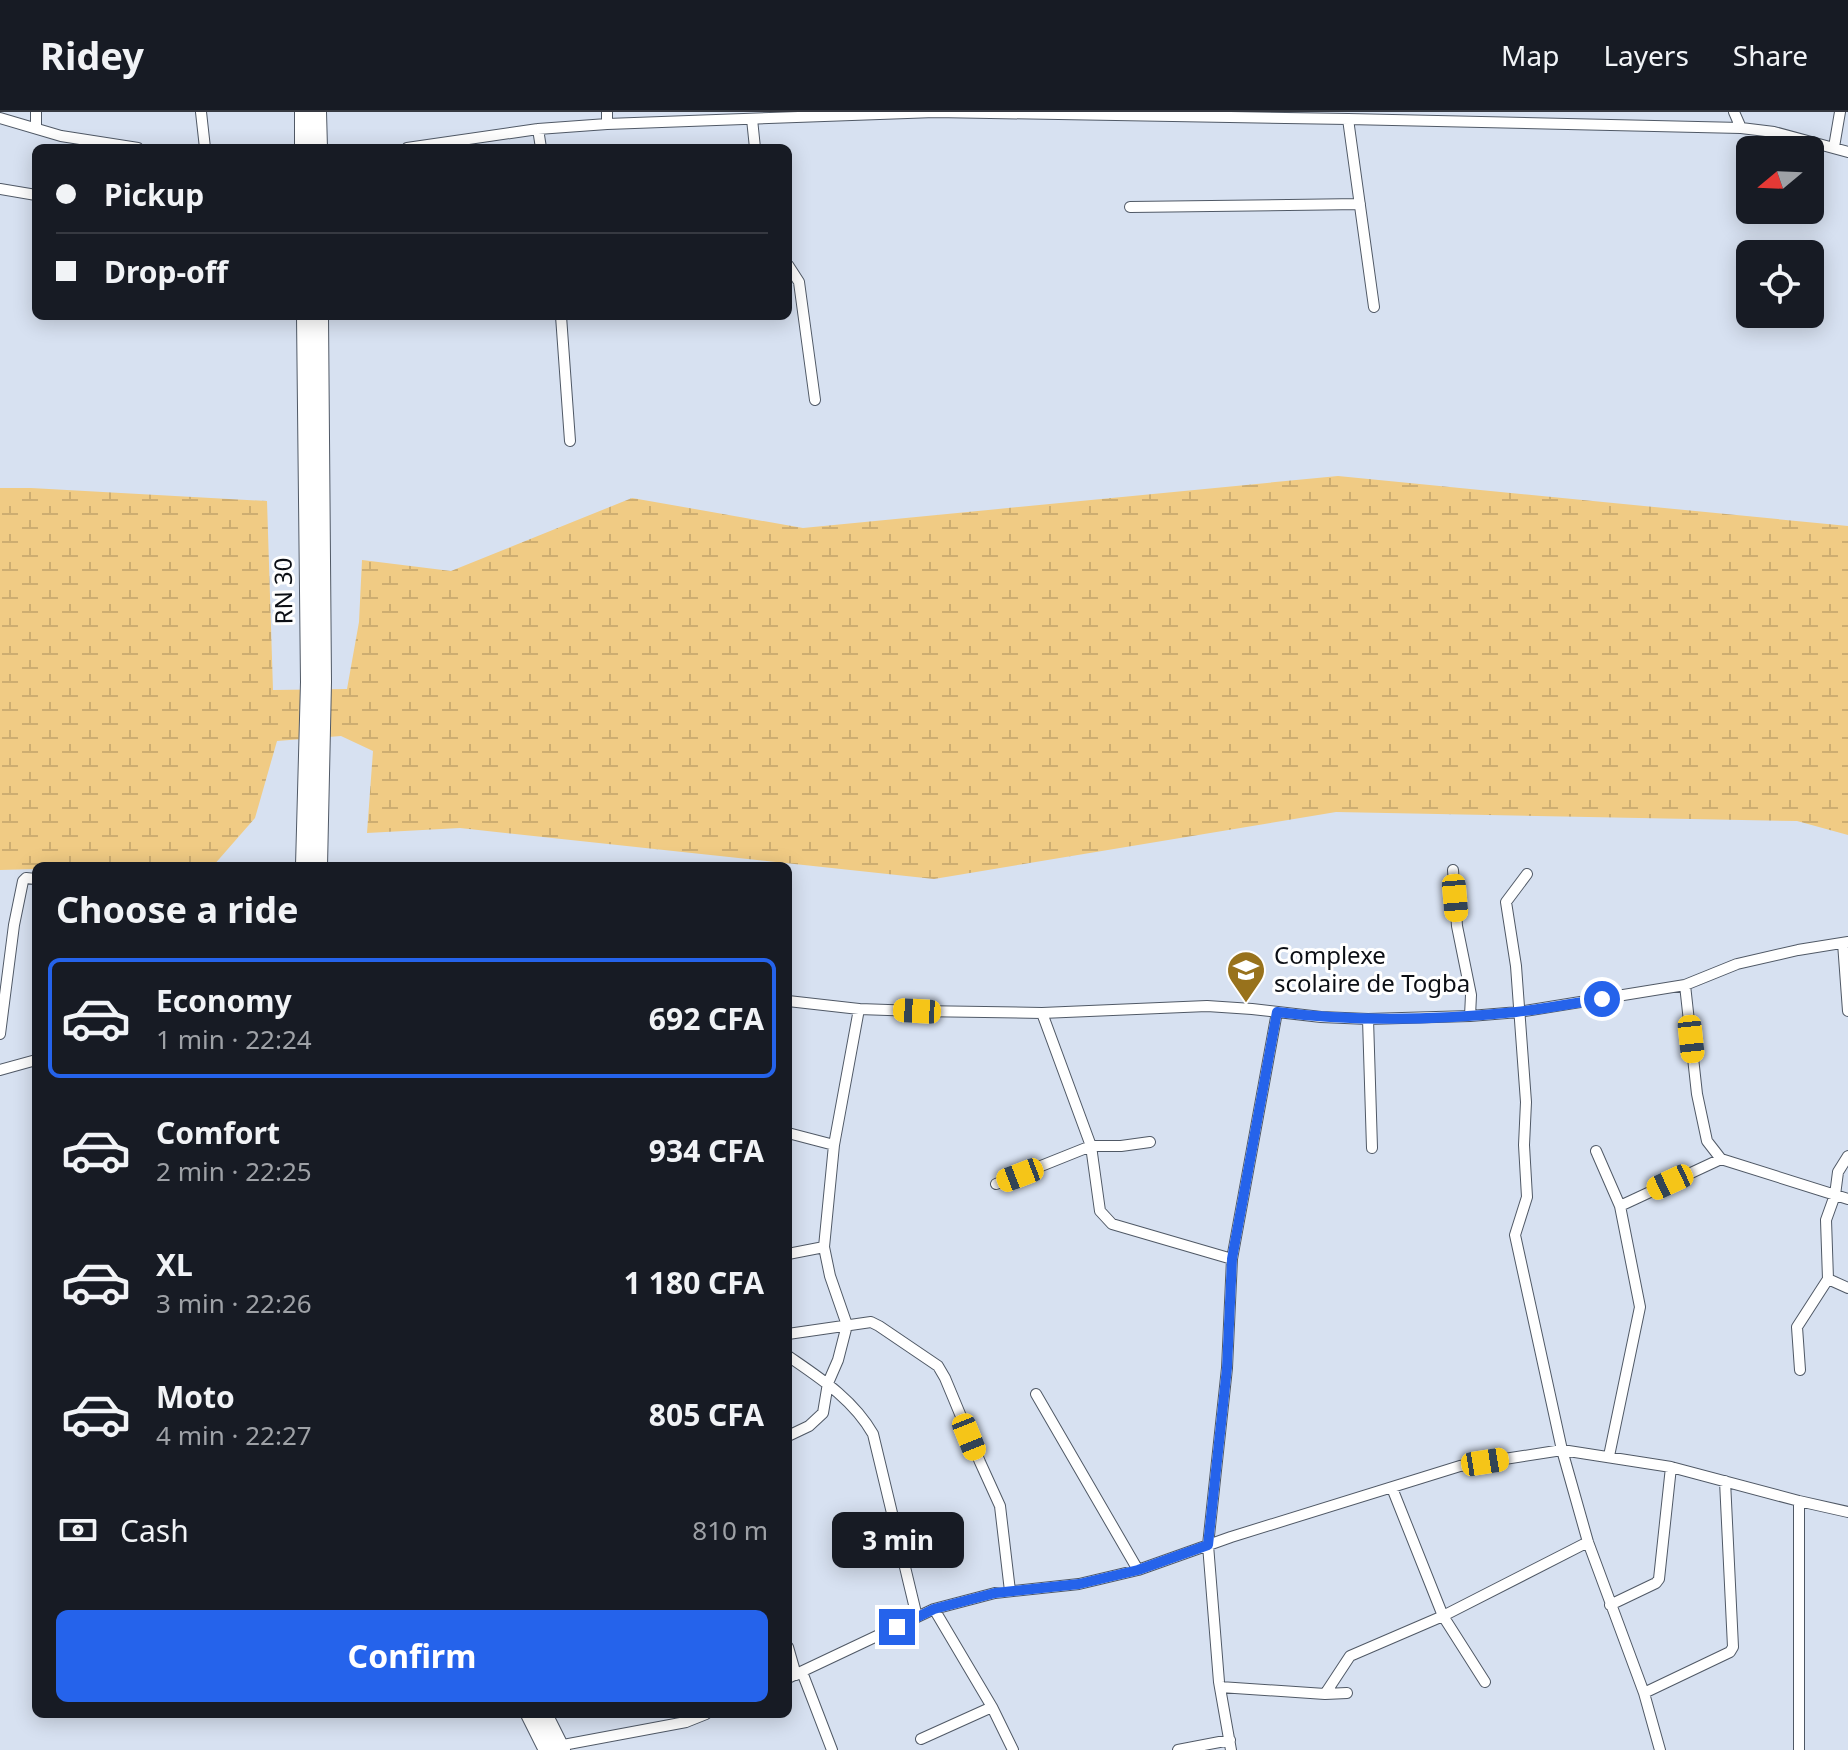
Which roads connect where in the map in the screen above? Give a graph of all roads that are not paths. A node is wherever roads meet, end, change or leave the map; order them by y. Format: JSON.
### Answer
{"nodes":[{"id":1,"x":36,"y":112,"type":"edge"},
{"id":2,"x":201,"y":112,"type":"edge"},
{"id":3,"x":303,"y":112,"type":"edge"},
{"id":4,"x":318,"y":112,"type":"edge"},
{"id":5,"x":607,"y":112,"type":"edge"},
{"id":6,"x":935,"y":112,"type":"edge"},
{"id":7,"x":1734,"y":112,"type":"edge"},
{"id":8,"x":1840,"y":112,"type":"edge"},
{"id":9,"x":1112,"y":113,"type":"edge"},
{"id":10,"x":1407,"y":116,"type":"edge"},
{"id":11,"x":1510,"y":117,"type":"edge"},
{"id":12,"x":0,"y":118,"type":"edge"},
{"id":13,"x":752,"y":119,"type":"junction"},
{"id":14,"x":1348,"y":119,"type":"junction"},
{"id":15,"x":607,"y":124,"type":"junction"},
{"id":16,"x":36,"y":128,"type":"junction"},
{"id":17,"x":1741,"y":128,"type":"junction"},
{"id":18,"x":538,"y":129,"type":"junction"},
{"id":19,"x":112,"y":144,"type":"edge"},
{"id":20,"x":205,"y":144,"type":"edge"},
{"id":21,"x":303,"y":144,"type":"edge"},
{"id":22,"x":319,"y":144,"type":"edge"},
{"id":23,"x":435,"y":144,"type":"edge"},
{"id":24,"x":540,"y":144,"type":"edge"},
{"id":25,"x":755,"y":144,"type":"edge"},
{"id":26,"x":1834,"y":147,"type":"junction"},
{"id":27,"x":1848,"y":152,"type":"edge"},
{"id":28,"x":0,"y":189,"type":"edge"},
{"id":29,"x":32,"y":194,"type":"edge"},
{"id":30,"x":1360,"y":204,"type":"junction"},
{"id":31,"x":1130,"y":207,"type":"dead end"},
{"id":32,"x":792,"y":271,"type":"edge"},
{"id":33,"x":1374,"y":307,"type":"dead end"},
{"id":34,"x":305,"y":320,"type":"edge"},
{"id":35,"x":320,"y":320,"type":"edge"},
{"id":36,"x":561,"y":320,"type":"edge"},
{"id":37,"x":815,"y":400,"type":"dead end"},
{"id":38,"x":570,"y":441,"type":"dead end"},
{"id":39,"x":316,"y":682,"type":"junction"},
{"id":40,"x":315,"y":743,"type":"junction"},
{"id":41,"x":304,"y":862,"type":"edge"},
{"id":42,"x":319,"y":862,"type":"edge"},
{"id":43,"x":1453,"y":870,"type":"dead end"},
{"id":44,"x":1527,"y":874,"type":"dead end"},
{"id":45,"x":32,"y":879,"type":"edge"},
{"id":46,"x":1846,"y":943,"type":"edge"},
{"id":47,"x":1685,"y":985,"type":"junction"},
{"id":48,"x":792,"y":1001,"type":"edge"},
{"id":49,"x":859,"y":1009,"type":"junction"},
{"id":50,"x":1848,"y":1011,"type":"edge"},
{"id":51,"x":1277,"y":1012,"type":"junction"},
{"id":52,"x":1519,"y":1012,"type":"junction"},
{"id":53,"x":1042,"y":1013,"type":"junction"},
{"id":54,"x":1470,"y":1016,"type":"junction"},
{"id":55,"x":1368,"y":1019,"type":"junction"},
{"id":56,"x":0,"y":1034,"type":"edge"},
{"id":57,"x":32,"y":1061,"type":"edge"},
{"id":58,"x":0,"y":1070,"type":"edge"},
{"id":59,"x":792,"y":1134,"type":"edge"},
{"id":60,"x":1150,"y":1142,"type":"dead end"},
{"id":61,"x":834,"y":1145,"type":"junction"},
{"id":62,"x":1091,"y":1146,"type":"junction"},
{"id":63,"x":1372,"y":1148,"type":"dead end"},
{"id":64,"x":1596,"y":1151,"type":"dead end"},
{"id":65,"x":1848,"y":1156,"type":"edge"},
{"id":66,"x":1721,"y":1159,"type":"junction"},
{"id":67,"x":996,"y":1184,"type":"dead end"},
{"id":68,"x":1835,"y":1195,"type":"junction"},
{"id":69,"x":1848,"y":1199,"type":"edge"},
{"id":70,"x":1620,"y":1206,"type":"junction"},
{"id":71,"x":824,"y":1247,"type":"junction"},
{"id":72,"x":792,"y":1253,"type":"edge"},
{"id":73,"x":1232,"y":1259,"type":"junction"},
{"id":74,"x":1828,"y":1279,"type":"junction"},
{"id":75,"x":1848,"y":1288,"type":"edge"},
{"id":76,"x":847,"y":1325,"type":"junction"},
{"id":77,"x":792,"y":1333,"type":"edge"},
{"id":78,"x":792,"y":1359,"type":"edge"},
{"id":79,"x":1800,"y":1370,"type":"dead end"},
{"id":80,"x":828,"y":1383,"type":"junction"},
{"id":81,"x":1036,"y":1394,"type":"dead end"},
{"id":82,"x":792,"y":1434,"type":"edge"},
{"id":83,"x":1562,"y":1450,"type":"junction"},
{"id":84,"x":1609,"y":1456,"type":"junction"},
{"id":85,"x":1671,"y":1467,"type":"junction"},
{"id":86,"x":1725,"y":1481,"type":"junction"},
{"id":87,"x":1392,"y":1488,"type":"junction"},
{"id":88,"x":1799,"y":1501,"type":"junction"},
{"id":89,"x":1848,"y":1512,"type":"edge"},
{"id":90,"x":1588,"y":1542,"type":"junction"},
{"id":91,"x":1208,"y":1545,"type":"junction"},
{"id":92,"x":1138,"y":1570,"type":"junction"},
{"id":93,"x":1010,"y":1591,"type":"junction"},
{"id":94,"x":1610,"y":1605,"type":"junction"},
{"id":95,"x":934,"y":1609,"type":"junction"},
{"id":96,"x":1443,"y":1616,"type":"junction"},
{"id":97,"x":917,"y":1617,"type":"junction"},
{"id":98,"x":796,"y":1675,"type":"edge"},
{"id":99,"x":1485,"y":1682,"type":"dead end"},
{"id":100,"x":1220,"y":1687,"type":"junction"},
{"id":101,"x":1347,"y":1693,"type":"dead end"},
{"id":102,"x":1644,"y":1693,"type":"junction"},
{"id":103,"x":1325,"y":1694,"type":"junction"},
{"id":104,"x":992,"y":1707,"type":"junction"},
{"id":105,"x":532,"y":1718,"type":"edge"},
{"id":106,"x":545,"y":1718,"type":"edge"},
{"id":107,"x":696,"y":1718,"type":"edge"},
{"id":108,"x":921,"y":1739,"type":"dead end"},
{"id":109,"x":1230,"y":1745,"type":"edge"},
{"id":110,"x":552,"y":1749,"type":"edge"},
{"id":111,"x":832,"y":1750,"type":"edge"},
{"id":112,"x":1013,"y":1750,"type":"edge"},
{"id":113,"x":1178,"y":1750,"type":"edge"},
{"id":114,"x":1660,"y":1750,"type":"edge"},
{"id":115,"x":1799,"y":1750,"type":"edge"}],
"edges":[{"from":1,"to":16,"type":"street"},
{"from":2,"to":20,"type":"street"},
{"from":3,"to":21,"type":"main road"},
{"from":4,"to":22,"type":"main road"},
{"from":5,"to":15,"type":"street"},
{"from":6,"to":9,"type":"street"},
{"from":6,"to":13,"type":"street"},
{"from":7,"to":17,"type":"street"},
{"from":8,"to":26,"type":"street"},
{"from":9,"to":14,"type":"street"},
{"from":10,"to":11,"type":"street"},
{"from":10,"to":14,"type":"street"},
{"from":11,"to":17,"type":"street"},
{"from":12,"to":16,"type":"street"},
{"from":13,"to":15,"type":"street"},
{"from":13,"to":25,"type":"street"},
{"from":14,"to":30,"type":"street"},
{"from":15,"to":18,"type":"street"},
{"from":16,"to":19,"type":"street"},
{"from":17,"to":26,"type":"street"},
{"from":18,"to":23,"type":"street"},
{"from":18,"to":24,"type":"street"},
{"from":26,"to":27,"type":"street"},
{"from":28,"to":29,"type":"street"},
{"from":30,"to":31,"type":"street"},
{"from":30,"to":33,"type":"street"},
{"from":32,"to":37,"type":"street"},
{"from":34,"to":39,"type":"main road","name":"RN 30","number":"RN 30"},
{"from":35,"to":39,"type":"main road","number":"RN 30"},
{"from":36,"to":38,"type":"street"},
{"from":39,"to":40,"type":"main road","name":"RN 30","number":"RN 30"},
{"from":40,"to":41,"type":"main road","name":"RN 30","number":"RN 30"},
{"from":40,"to":42,"type":"main road","number":"RN 30"},
{"from":43,"to":54,"type":"street"},
{"from":44,"to":52,"type":"street"},
{"from":45,"to":56,"type":"street"},
{"from":46,"to":47,"type":"street"},
{"from":46,"to":50,"type":"street"},
{"from":47,"to":52,"type":"street"},
{"from":47,"to":66,"type":"street"},
{"from":48,"to":49,"type":"street"},
{"from":49,"to":53,"type":"street"},
{"from":49,"to":61,"type":"street"},
{"from":51,"to":53,"type":"street"},
{"from":51,"to":55,"type":"street"},
{"from":51,"to":73,"type":"street"},
{"from":52,"to":54,"type":"street"},
{"from":52,"to":83,"type":"street"},
{"from":53,"to":62,"type":"street"},
{"from":54,"to":55,"type":"street"},
{"from":55,"to":63,"type":"street"},
{"from":57,"to":58,"type":"street"},
{"from":59,"to":61,"type":"street"},
{"from":60,"to":62,"type":"street"},
{"from":61,"to":71,"type":"street"},
{"from":62,"to":67,"type":"street"},
{"from":62,"to":73,"type":"street"},
{"from":64,"to":70,"type":"street"},
{"from":65,"to":68,"type":"street"},
{"from":66,"to":68,"type":"street"},
{"from":66,"to":70,"type":"street"},
{"from":68,"to":69,"type":"street"},
{"from":68,"to":74,"type":"street"},
{"from":70,"to":84,"type":"street"},
{"from":71,"to":72,"type":"street"},
{"from":71,"to":76,"type":"street"},
{"from":73,"to":91,"type":"street"},
{"from":74,"to":75,"type":"street"},
{"from":74,"to":79,"type":"street"},
{"from":76,"to":77,"type":"street"},
{"from":76,"to":80,"type":"street"},
{"from":76,"to":93,"type":"street"},
{"from":78,"to":80,"type":"street"},
{"from":80,"to":82,"type":"street"},
{"from":80,"to":97,"type":"street"},
{"from":81,"to":92,"type":"street"},
{"from":83,"to":84,"type":"street"},
{"from":83,"to":87,"type":"street"},
{"from":83,"to":90,"type":"street"},
{"from":84,"to":85,"type":"street"},
{"from":85,"to":86,"type":"street"},
{"from":85,"to":94,"type":"street"},
{"from":86,"to":88,"type":"street"},
{"from":86,"to":102,"type":"street"},
{"from":87,"to":91,"type":"street"},
{"from":87,"to":96,"type":"street"},
{"from":88,"to":89,"type":"street"},
{"from":88,"to":115,"type":"street"},
{"from":90,"to":94,"type":"street"},
{"from":90,"to":96,"type":"street"},
{"from":91,"to":92,"type":"street"},
{"from":91,"to":100,"type":"street"},
{"from":92,"to":93,"type":"street"},
{"from":93,"to":95,"type":"street"},
{"from":94,"to":102,"type":"street"},
{"from":95,"to":97,"type":"street"},
{"from":95,"to":104,"type":"street"},
{"from":96,"to":99,"type":"street"},
{"from":96,"to":103,"type":"street"},
{"from":97,"to":98,"type":"street"},
{"from":98,"to":111,"type":"street"},
{"from":100,"to":103,"type":"street"},
{"from":100,"to":109,"type":"street"},
{"from":101,"to":103,"type":"street"},
{"from":102,"to":114,"type":"street"},
{"from":104,"to":108,"type":"street"},
{"from":104,"to":112,"type":"street"},
{"from":105,"to":110,"type":"main road"},
{"from":106,"to":110,"type":"main road"},
{"from":107,"to":110,"type":"street"},
{"from":109,"to":113,"type":"street"}]}
